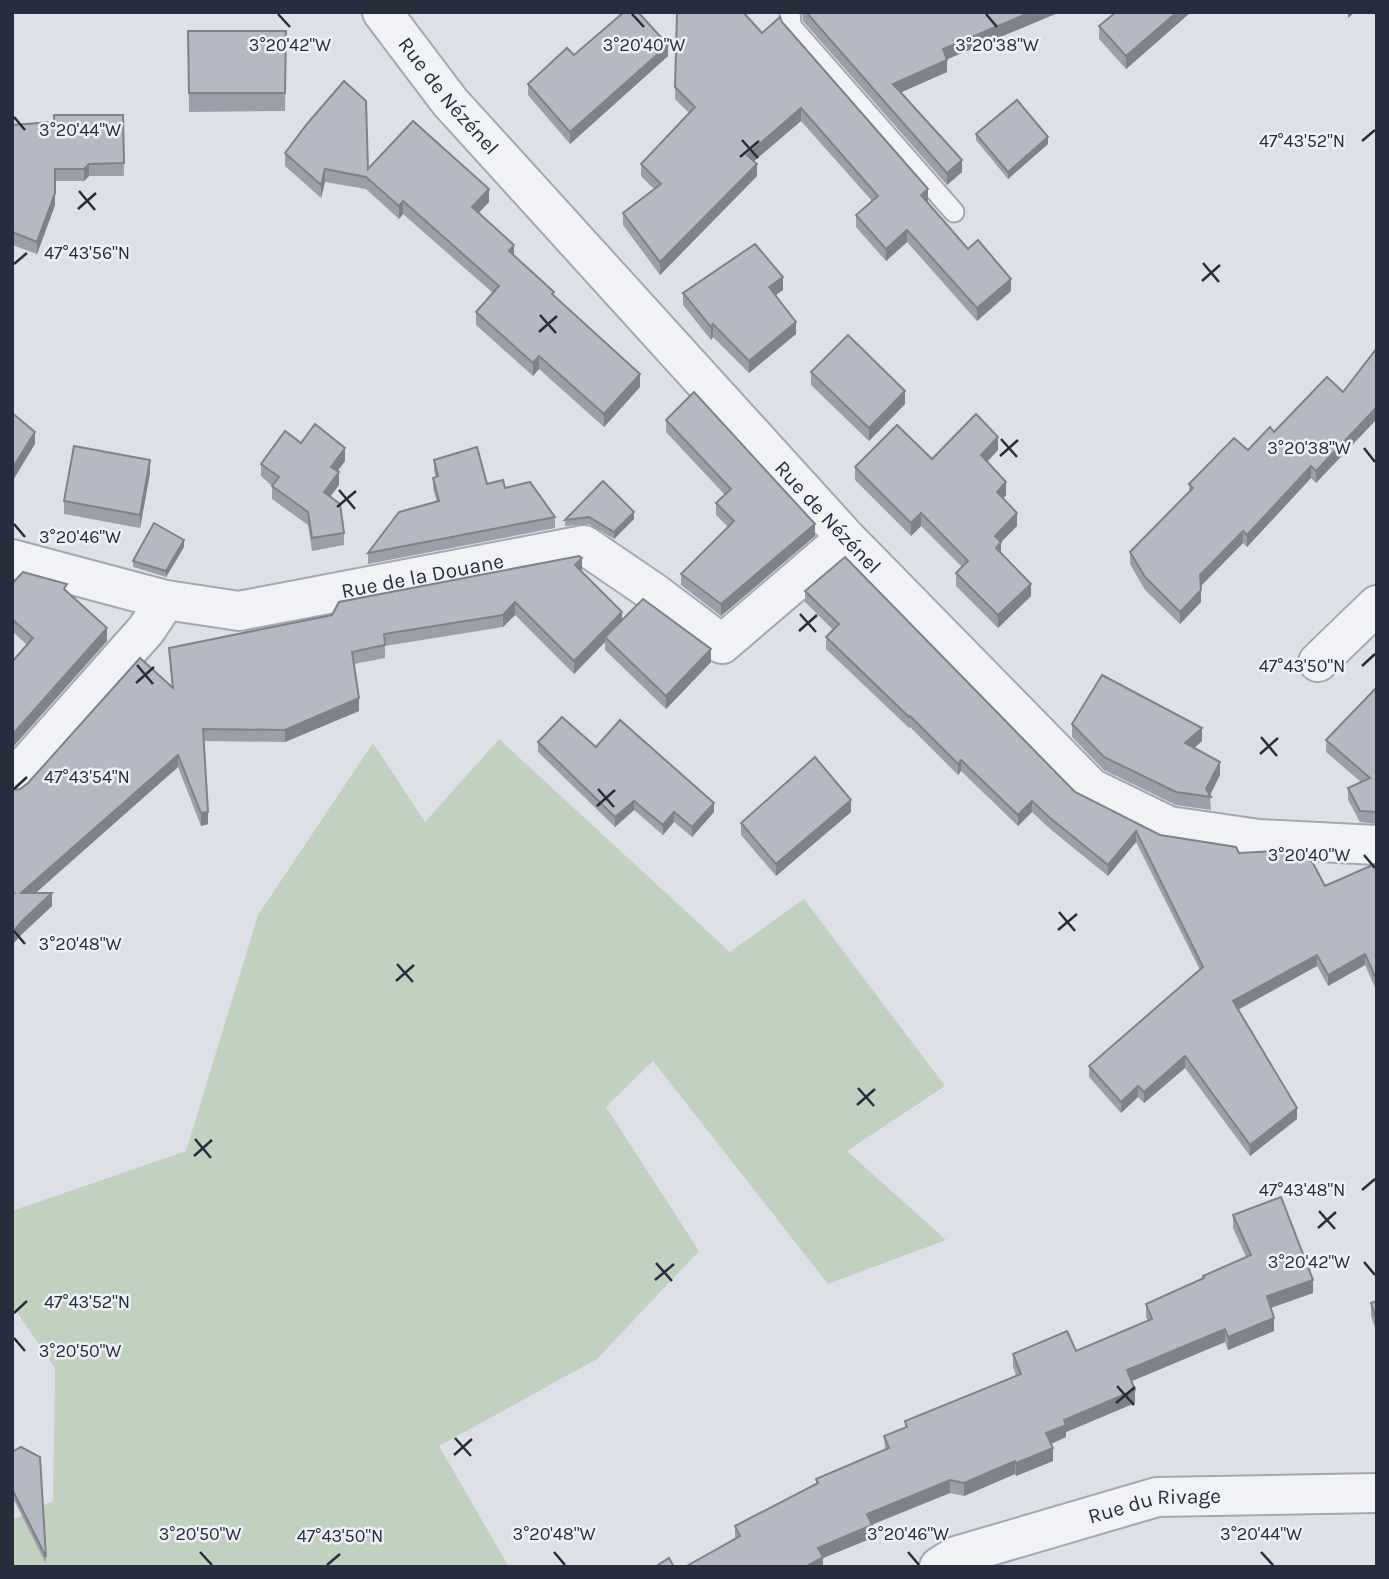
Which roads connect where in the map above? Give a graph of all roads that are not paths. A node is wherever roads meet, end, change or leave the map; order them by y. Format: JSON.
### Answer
{"nodes":[{"id":1,"x":382,"y":12,"type":"edge"},
{"id":2,"x":790,"y":12,"type":"edge"},
{"id":3,"x":954,"y":212,"type":"dead end"},
{"id":4,"x":846,"y":538,"type":"junction"},
{"id":5,"x":12,"y":559,"type":"edge"},
{"id":6,"x":166,"y":600,"type":"junction"},
{"id":7,"x":1377,"y":605,"type":"edge"},
{"id":8,"x":1318,"y":662,"type":"dead end"},
{"id":9,"x":12,"y":781,"type":"edge"},
{"id":10,"x":1377,"y":845,"type":"edge"},
{"id":11,"x":1377,"y":1493,"type":"edge"},
{"id":12,"x":939,"y":1567,"type":"edge"}],
"edges":[{"from":1,"to":4,"type":"street","name":"Rue de Nézénel"},
{"from":2,"to":3,"type":"lane"},
{"from":4,"to":6,"type":"street","name":"Rue de la Douane"},
{"from":4,"to":10,"type":"street","name":"Rue de Nézénel"},
{"from":5,"to":6,"type":"street"},
{"from":6,"to":9,"type":"street"},
{"from":7,"to":8,"type":"street"},
{"from":11,"to":12,"type":"street","name":"Rue du Rivage"}]}
